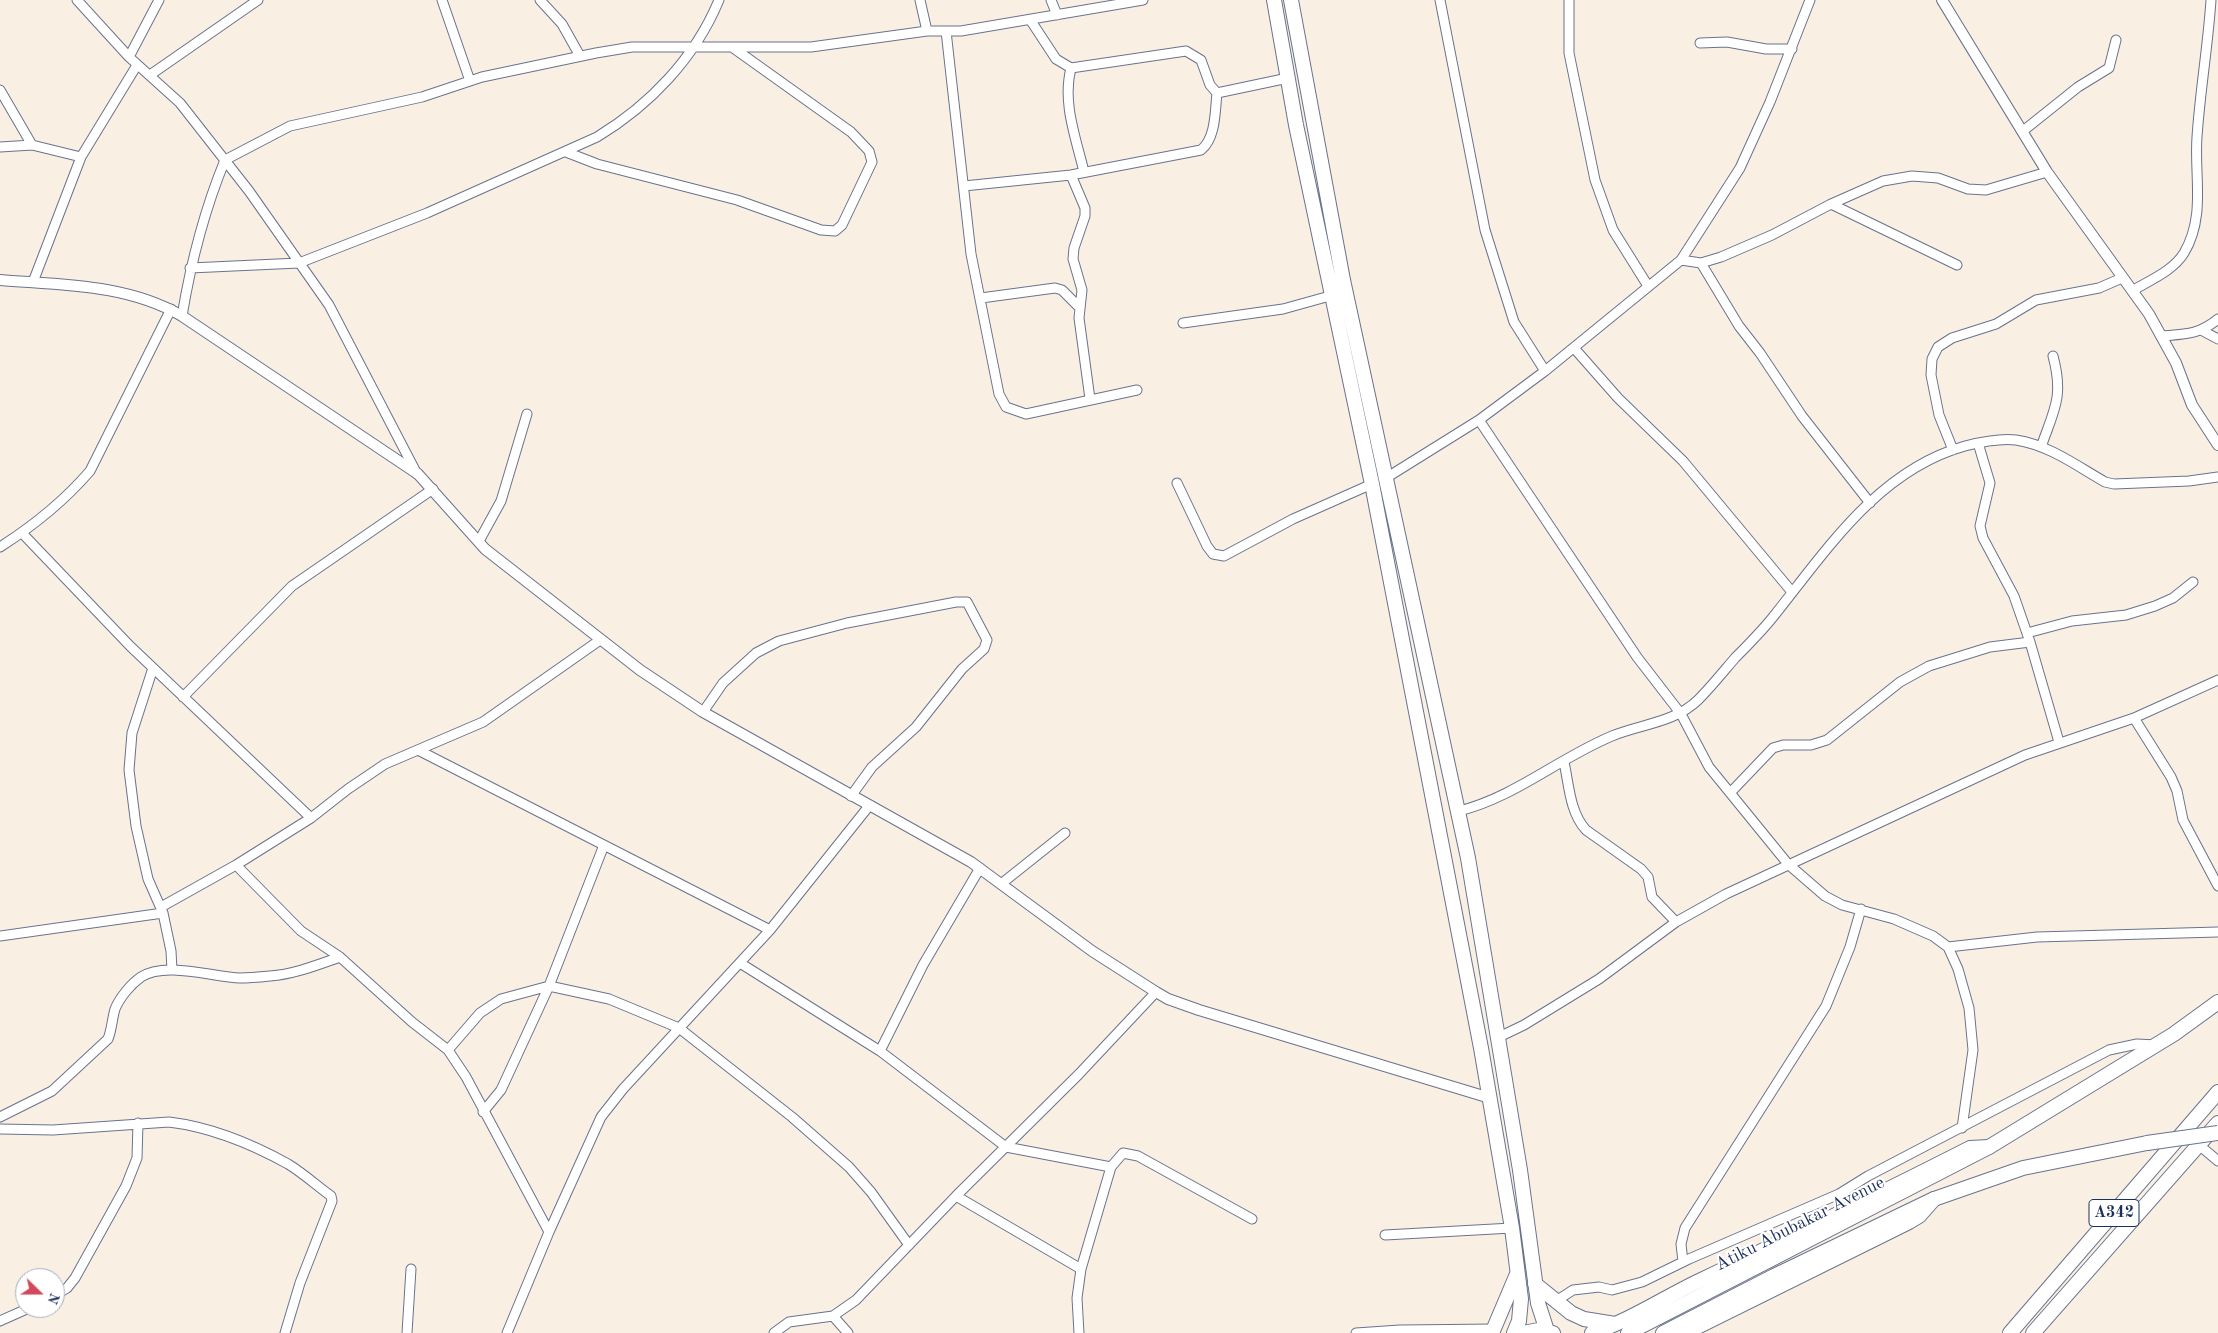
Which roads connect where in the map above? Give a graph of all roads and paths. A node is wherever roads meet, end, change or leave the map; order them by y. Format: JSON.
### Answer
{"nodes":[{"id":1,"x":77,"y":0,"type":"edge"},
{"id":2,"x":159,"y":0,"type":"edge"},
{"id":3,"x":258,"y":0,"type":"edge"},
{"id":4,"x":442,"y":0,"type":"edge"},
{"id":5,"x":540,"y":0,"type":"edge"},
{"id":6,"x":719,"y":0,"type":"edge"},
{"id":7,"x":920,"y":0,"type":"edge"},
{"id":8,"x":1051,"y":0,"type":"edge"},
{"id":9,"x":1143,"y":0,"type":"edge"},
{"id":10,"x":1274,"y":0,"type":"edge"},
{"id":11,"x":1290,"y":0,"type":"edge"},
{"id":12,"x":1440,"y":0,"type":"edge"},
{"id":13,"x":1569,"y":0,"type":"edge"},
{"id":14,"x":1810,"y":0,"type":"edge"},
{"id":15,"x":1942,"y":0,"type":"edge"},
{"id":16,"x":2211,"y":0,"type":"edge"},
{"id":17,"x":1057,"y":15,"type":"junction"},
{"id":18,"x":1031,"y":21,"type":"junction"},
{"id":19,"x":927,"y":30,"type":"junction"},
{"id":20,"x":946,"y":31,"type":"junction"},
{"id":21,"x":2116,"y":40,"type":"dead end"},
{"id":22,"x":1700,"y":43,"type":"dead end"},
{"id":23,"x":693,"y":47,"type":"junction"},
{"id":24,"x":732,"y":47,"type":"junction"},
{"id":25,"x":1792,"y":49,"type":"junction"},
{"id":26,"x":580,"y":56,"type":"junction"},
{"id":27,"x":129,"y":57,"type":"junction"},
{"id":28,"x":137,"y":65,"type":"junction"},
{"id":29,"x":1071,"y":68,"type":"junction"},
{"id":30,"x":150,"y":75,"type":"junction"},
{"id":31,"x":1288,"y":78,"type":"junction"},
{"id":32,"x":470,"y":81,"type":"junction"},
{"id":33,"x":0,"y":90,"type":"edge"},
{"id":34,"x":1217,"y":93,"type":"junction"},
{"id":35,"x":2023,"y":131,"type":"junction"},
{"id":36,"x":32,"y":145,"type":"junction"},
{"id":37,"x":0,"y":147,"type":"edge"},
{"id":38,"x":566,"y":152,"type":"junction"},
{"id":39,"x":81,"y":157,"type":"junction"},
{"id":40,"x":224,"y":160,"type":"junction"},
{"id":41,"x":1084,"y":172,"type":"junction"},
{"id":42,"x":2047,"y":172,"type":"junction"},
{"id":43,"x":1071,"y":175,"type":"junction"},
{"id":44,"x":964,"y":186,"type":"junction"},
{"id":45,"x":1831,"y":204,"type":"junction"},
{"id":46,"x":1681,"y":260,"type":"junction"},
{"id":47,"x":299,"y":263,"type":"junction"},
{"id":48,"x":1701,"y":263,"type":"junction"},
{"id":49,"x":1957,"y":265,"type":"dead end"},
{"id":50,"x":190,"y":268,"type":"junction"},
{"id":51,"x":2122,"y":278,"type":"junction"},
{"id":52,"x":0,"y":280,"type":"edge"},
{"id":53,"x":33,"y":282,"type":"junction"},
{"id":54,"x":1648,"y":286,"type":"junction"},
{"id":55,"x":2132,"y":291,"type":"junction"},
{"id":56,"x":1339,"y":294,"type":"junction"},
{"id":57,"x":981,"y":298,"type":"junction"},
{"id":58,"x":1080,"y":308,"type":"junction"},
{"id":59,"x":171,"y":309,"type":"junction"},
{"id":60,"x":182,"y":316,"type":"junction"},
{"id":61,"x":2218,"y":319,"type":"edge"},
{"id":62,"x":1183,"y":323,"type":"dead end"},
{"id":63,"x":2203,"y":331,"type":"junction"},
{"id":64,"x":2162,"y":336,"type":"junction"},
{"id":65,"x":2218,"y":339,"type":"edge"},
{"id":66,"x":1574,"y":348,"type":"junction"},
{"id":67,"x":2053,"y":356,"type":"dead end"},
{"id":68,"x":1545,"y":371,"type":"junction"},
{"id":69,"x":1137,"y":390,"type":"dead end"},
{"id":70,"x":1090,"y":399,"type":"junction"},
{"id":71,"x":528,"y":414,"type":"dead end"},
{"id":72,"x":1479,"y":420,"type":"junction"},
{"id":73,"x":1978,"y":443,"type":"junction"},
{"id":74,"x":2218,"y":445,"type":"edge"},
{"id":75,"x":2041,"y":447,"type":"junction"},
{"id":76,"x":1953,"y":450,"type":"junction"},
{"id":77,"x":418,"y":474,"type":"junction"},
{"id":78,"x":2218,"y":477,"type":"edge"},
{"id":79,"x":1386,"y":478,"type":"junction"},
{"id":80,"x":1177,"y":483,"type":"dead end"},
{"id":81,"x":1372,"y":484,"type":"junction"},
{"id":82,"x":433,"y":489,"type":"junction"},
{"id":83,"x":1870,"y":503,"type":"junction"},
{"id":84,"x":22,"y":533,"type":"junction"},
{"id":85,"x":479,"y":541,"type":"junction"},
{"id":86,"x":0,"y":547,"type":"edge"},
{"id":87,"x":2194,"y":582,"type":"dead end"},
{"id":88,"x":1792,"y":592,"type":"junction"},
{"id":89,"x":2028,"y":637,"type":"junction"},
{"id":90,"x":600,"y":640,"type":"junction"},
{"id":91,"x":153,"y":668,"type":"junction"},
{"id":92,"x":2218,"y":680,"type":"edge"},
{"id":93,"x":183,"y":697,"type":"junction"},
{"id":94,"x":703,"y":712,"type":"junction"},
{"id":95,"x":1681,"y":714,"type":"junction"},
{"id":96,"x":2134,"y":718,"type":"junction"},
{"id":97,"x":2059,"y":742,"type":"junction"},
{"id":98,"x":418,"y":750,"type":"junction"},
{"id":99,"x":1564,"y":762,"type":"junction"},
{"id":100,"x":1730,"y":793,"type":"junction"},
{"id":101,"x":851,"y":796,"type":"junction"},
{"id":102,"x":869,"y":806,"type":"junction"},
{"id":103,"x":1459,"y":811,"type":"junction"},
{"id":104,"x":311,"y":818,"type":"junction"},
{"id":105,"x":1065,"y":833,"type":"dead end"},
{"id":106,"x":604,"y":846,"type":"junction"},
{"id":107,"x":1788,"y":864,"type":"junction"},
{"id":108,"x":236,"y":865,"type":"junction"},
{"id":109,"x":980,"y":868,"type":"junction"},
{"id":110,"x":1000,"y":884,"type":"junction"},
{"id":111,"x":2218,"y":886,"type":"edge"},
{"id":112,"x":1861,"y":909,"type":"junction"},
{"id":113,"x":162,"y":910,"type":"junction"},
{"id":114,"x":1676,"y":922,"type":"junction"},
{"id":115,"x":770,"y":930,"type":"junction"},
{"id":116,"x":2218,"y":932,"type":"edge"},
{"id":117,"x":0,"y":936,"type":"edge"},
{"id":118,"x":1948,"y":947,"type":"junction"},
{"id":119,"x":340,"y":957,"type":"junction"},
{"id":120,"x":740,"y":963,"type":"junction"},
{"id":121,"x":172,"y":970,"type":"junction"},
{"id":122,"x":549,"y":986,"type":"junction"},
{"id":123,"x":1156,"y":992,"type":"junction"},
{"id":124,"x":2218,"y":1002,"type":"edge"},
{"id":125,"x":680,"y":1028,"type":"junction"},
{"id":126,"x":1499,"y":1037,"type":"junction"},
{"id":127,"x":2157,"y":1045,"type":"junction"},
{"id":128,"x":448,"y":1050,"type":"junction"},
{"id":129,"x":880,"y":1051,"type":"junction"},
{"id":130,"x":2218,"y":1092,"type":"edge"},
{"id":131,"x":1490,"y":1098,"type":"junction"},
{"id":132,"x":483,"y":1112,"type":"junction"},
{"id":133,"x":0,"y":1117,"type":"edge"},
{"id":134,"x":138,"y":1123,"type":"junction"},
{"id":135,"x":2218,"y":1123,"type":"edge"},
{"id":136,"x":1962,"y":1128,"type":"junction"},
{"id":137,"x":0,"y":1129,"type":"edge"},
{"id":138,"x":2218,"y":1133,"type":"edge"},
{"id":139,"x":2198,"y":1145,"type":"junction"},
{"id":140,"x":1006,"y":1147,"type":"junction"},
{"id":141,"x":1989,"y":1147,"type":"junction"},
{"id":142,"x":2218,"y":1161,"type":"edge"},
{"id":143,"x":1111,"y":1167,"type":"junction"},
{"id":144,"x":956,"y":1196,"type":"junction"},
{"id":145,"x":1934,"y":1199,"type":"junction"},
{"id":146,"x":1252,"y":1219,"type":"dead end"},
{"id":147,"x":1512,"y":1228,"type":"junction"},
{"id":148,"x":549,"y":1232,"type":"junction"},
{"id":149,"x":1385,"y":1235,"type":"dead end"},
{"id":150,"x":909,"y":1246,"type":"junction"},
{"id":151,"x":1683,"y":1262,"type":"junction"},
{"id":152,"x":1080,"y":1268,"type":"junction"},
{"id":153,"x":411,"y":1269,"type":"dead end"},
{"id":154,"x":1518,"y":1273,"type":"junction"},
{"id":155,"x":1535,"y":1284,"type":"junction"},
{"id":156,"x":65,"y":1289,"type":"edge"},
{"id":157,"x":1556,"y":1301,"type":"junction"},
{"id":158,"x":15,"y":1314,"type":"edge"},
{"id":159,"x":833,"y":1316,"type":"junction"},
{"id":160,"x":0,"y":1321,"type":"edge"},
{"id":161,"x":1616,"y":1324,"type":"junction"},
{"id":162,"x":1493,"y":1331,"type":"edge"},
{"id":163,"x":1551,"y":1332,"type":"edge"},
{"id":164,"x":285,"y":1333,"type":"edge"},
{"id":165,"x":407,"y":1333,"type":"edge"},
{"id":166,"x":506,"y":1333,"type":"edge"},
{"id":167,"x":774,"y":1333,"type":"edge"},
{"id":168,"x":848,"y":1333,"type":"edge"},
{"id":169,"x":1080,"y":1333,"type":"edge"},
{"id":170,"x":1356,"y":1333,"type":"edge"},
{"id":171,"x":1514,"y":1333,"type":"edge"},
{"id":172,"x":1522,"y":1333,"type":"edge"},
{"id":173,"x":1592,"y":1333,"type":"edge"},
{"id":174,"x":1628,"y":1333,"type":"edge"},
{"id":175,"x":1663,"y":1333,"type":"edge"},
{"id":176,"x":1685,"y":1333,"type":"edge"},
{"id":177,"x":2010,"y":1333,"type":"edge"},
{"id":178,"x":2033,"y":1333,"type":"edge"}],
"edges":[{"from":1,"to":27,"type":"street"},
{"from":2,"to":27,"type":"street"},
{"from":3,"to":30,"type":"street"},
{"from":4,"to":32,"type":"street"},
{"from":5,"to":26,"type":"street"},
{"from":6,"to":23,"type":"street"},
{"from":7,"to":19,"type":"street"},
{"from":8,"to":17,"type":"street"},
{"from":9,"to":17,"type":"street"},
{"from":10,"to":31,"type":"main road"},
{"from":11,"to":56,"type":"main road"},
{"from":12,"to":68,"type":"street"},
{"from":13,"to":54,"type":"street"},
{"from":14,"to":25,"type":"street"},
{"from":15,"to":35,"type":"street"},
{"from":16,"to":55,"type":"street"},
{"from":17,"to":18,"type":"street"},
{"from":18,"to":20,"type":"street"},
{"from":18,"to":29,"type":"street"},
{"from":19,"to":20,"type":"street"},
{"from":19,"to":24,"type":"street"},
{"from":20,"to":44,"type":"street"},
{"from":21,"to":35,"type":"street"},
{"from":22,"to":25,"type":"street"},
{"from":23,"to":24,"type":"street"},
{"from":23,"to":26,"type":"street"},
{"from":23,"to":38,"type":"street"},
{"from":24,"to":38,"type":"street"},
{"from":25,"to":46,"type":"street"},
{"from":26,"to":32,"type":"street"},
{"from":27,"to":28,"type":"street"},
{"from":28,"to":30,"type":"street"},
{"from":28,"to":39,"type":"street"},
{"from":29,"to":34,"type":"street"},
{"from":29,"to":41,"type":"street"},
{"from":30,"to":40,"type":"street"},
{"from":31,"to":34,"type":"street"},
{"from":31,"to":56,"type":"main road"},
{"from":32,"to":40,"type":"street"},
{"from":33,"to":36,"type":"street"},
{"from":34,"to":41,"type":"street"},
{"from":35,"to":42,"type":"street"},
{"from":36,"to":37,"type":"street"},
{"from":36,"to":39,"type":"street"},
{"from":38,"to":47,"type":"street"},
{"from":39,"to":53,"type":"street"},
{"from":40,"to":47,"type":"street"},
{"from":40,"to":50,"type":"street"},
{"from":41,"to":43,"type":"street"},
{"from":42,"to":45,"type":"street"},
{"from":42,"to":51,"type":"street"},
{"from":43,"to":44,"type":"street"},
{"from":43,"to":58,"type":"street"},
{"from":44,"to":57,"type":"street"},
{"from":45,"to":48,"type":"street"},
{"from":45,"to":49,"type":"street"},
{"from":46,"to":48,"type":"street"},
{"from":46,"to":54,"type":"street"},
{"from":47,"to":50,"type":"street"},
{"from":47,"to":77,"type":"street"},
{"from":48,"to":83,"type":"street"},
{"from":50,"to":60,"type":"street"},
{"from":51,"to":55,"type":"street"},
{"from":51,"to":76,"type":"street"},
{"from":52,"to":53,"type":"street"},
{"from":53,"to":59,"type":"street"},
{"from":54,"to":66,"type":"street"},
{"from":55,"to":64,"type":"street"},
{"from":56,"to":62,"type":"street"},
{"from":56,"to":79,"type":"main road"},
{"from":56,"to":81,"type":"main road"},
{"from":57,"to":58,"type":"street"},
{"from":57,"to":70,"type":"street"},
{"from":58,"to":70,"type":"street"},
{"from":59,"to":60,"type":"street"},
{"from":59,"to":84,"type":"street"},
{"from":60,"to":77,"type":"street"},
{"from":61,"to":63,"type":"street"},
{"from":63,"to":64,"type":"street"},
{"from":63,"to":65,"type":"street"},
{"from":64,"to":74,"type":"street"},
{"from":66,"to":68,"type":"street"},
{"from":66,"to":88,"type":"street"},
{"from":67,"to":75,"type":"street"},
{"from":68,"to":72,"type":"street"},
{"from":69,"to":70,"type":"street"},
{"from":71,"to":85,"type":"street"},
{"from":72,"to":79,"type":"street"},
{"from":72,"to":95,"type":"street"},
{"from":73,"to":75,"type":"street"},
{"from":73,"to":76,"type":"street"},
{"from":73,"to":89,"type":"street"},
{"from":75,"to":78,"type":"street"},
{"from":76,"to":83,"type":"street"},
{"from":77,"to":82,"type":"street"},
{"from":79,"to":103,"type":"main road"},
{"from":80,"to":81,"type":"street"},
{"from":81,"to":131,"type":"main road"},
{"from":82,"to":85,"type":"street"},
{"from":82,"to":93,"type":"street"},
{"from":83,"to":88,"type":"street"},
{"from":84,"to":86,"type":"street"},
{"from":84,"to":91,"type":"street"},
{"from":85,"to":90,"type":"street"},
{"from":87,"to":89,"type":"street"},
{"from":88,"to":95,"type":"street"},
{"from":89,"to":97,"type":"street"},
{"from":89,"to":100,"type":"street"},
{"from":90,"to":94,"type":"street"},
{"from":90,"to":98,"type":"street"},
{"from":91,"to":93,"type":"street"},
{"from":91,"to":113,"type":"street"},
{"from":92,"to":96,"type":"street"},
{"from":93,"to":104,"type":"street"},
{"from":94,"to":101,"type":"street"},
{"from":94,"to":101,"type":"street"},
{"from":95,"to":99,"type":"street"},
{"from":95,"to":100,"type":"street"},
{"from":96,"to":97,"type":"street"},
{"from":96,"to":111,"type":"street"},
{"from":97,"to":107,"type":"street"},
{"from":98,"to":104,"type":"street"},
{"from":98,"to":106,"type":"street"},
{"from":99,"to":103,"type":"street"},
{"from":99,"to":114,"type":"street"},
{"from":100,"to":107,"type":"street"},
{"from":101,"to":102,"type":"street"},
{"from":102,"to":109,"type":"street"},
{"from":102,"to":115,"type":"street"},
{"from":103,"to":126,"type":"main road"},
{"from":104,"to":108,"type":"street"},
{"from":105,"to":110,"type":"street"},
{"from":106,"to":115,"type":"street"},
{"from":106,"to":122,"type":"street"},
{"from":107,"to":112,"type":"street"},
{"from":107,"to":114,"type":"street"},
{"from":108,"to":113,"type":"street"},
{"from":108,"to":119,"type":"street"},
{"from":109,"to":110,"type":"street"},
{"from":109,"to":129,"type":"street"},
{"from":110,"to":123,"type":"street"},
{"from":112,"to":118,"type":"street"},
{"from":112,"to":151,"type":"street"},
{"from":113,"to":117,"type":"street"},
{"from":113,"to":121,"type":"street"},
{"from":114,"to":126,"type":"street"},
{"from":115,"to":120,"type":"street"},
{"from":116,"to":118,"type":"street"},
{"from":118,"to":136,"type":"street"},
{"from":119,"to":121,"type":"street"},
{"from":119,"to":128,"type":"street"},
{"from":120,"to":125,"type":"street"},
{"from":120,"to":129,"type":"street"},
{"from":121,"to":133,"type":"street"},
{"from":122,"to":125,"type":"street"},
{"from":122,"to":128,"type":"street"},
{"from":122,"to":132,"type":"street"},
{"from":123,"to":131,"type":"street"},
{"from":123,"to":140,"type":"street"},
{"from":124,"to":127,"type":"main road","name":"Atiku Abubakar Avenue"},
{"from":125,"to":148,"type":"street"},
{"from":125,"to":150,"type":"street"},
{"from":126,"to":155,"type":"main road"},
{"from":127,"to":136,"type":"street"},
{"from":127,"to":141,"type":"main road","name":"Atiku Abubakar Avenue"},
{"from":128,"to":132,"type":"street"},
{"from":129,"to":140,"type":"street"},
{"from":130,"to":177,"type":"main road","number":"A342"},
{"from":131,"to":147,"type":"main road"},
{"from":132,"to":148,"type":"street"},
{"from":134,"to":137,"type":"street"},
{"from":134,"to":156,"type":"street"},
{"from":134,"to":164,"type":"street"},
{"from":135,"to":139,"type":"main road","number":"A342"},
{"from":136,"to":151,"type":"street"},
{"from":138,"to":145,"type":"main road","name":"Atiku Abubakar Avenue","bridge":true},
{"from":139,"to":142,"type":"street"},
{"from":139,"to":178,"type":"main road","number":"A342"},
{"from":140,"to":143,"type":"street"},
{"from":140,"to":144,"type":"street"},
{"from":141,"to":161,"type":"main road"},
{"from":141,"to":174,"type":"main road","name":"Atiku Abubakar Avenue"},
{"from":143,"to":146,"type":"street"},
{"from":143,"to":152,"type":"street"},
{"from":144,"to":150,"type":"street"},
{"from":144,"to":152,"type":"street"},
{"from":145,"to":175,"type":"main road","name":"Atiku Abubakar Avenue"},
{"from":145,"to":176,"type":"main road"},
{"from":147,"to":149,"type":"street"},
{"from":147,"to":154,"type":"main road"},
{"from":148,"to":166,"type":"street"},
{"from":150,"to":159,"type":"street"},
{"from":151,"to":157,"type":"street"},
{"from":152,"to":169,"type":"street"},
{"from":153,"to":165,"type":"street"},
{"from":154,"to":162,"type":"main road"},
{"from":154,"to":171,"type":"main road"},
{"from":155,"to":157,"type":"main road"},
{"from":155,"to":163,"type":"main road"},
{"from":157,"to":161,"type":"main road"},
{"from":158,"to":160,"type":"street"},
{"from":159,"to":167,"type":"street"},
{"from":159,"to":168,"type":"street"},
{"from":161,"to":173,"type":"main road"},
{"from":162,"to":170,"type":"street"},
{"from":163,"to":172,"type":"main road"}]}
